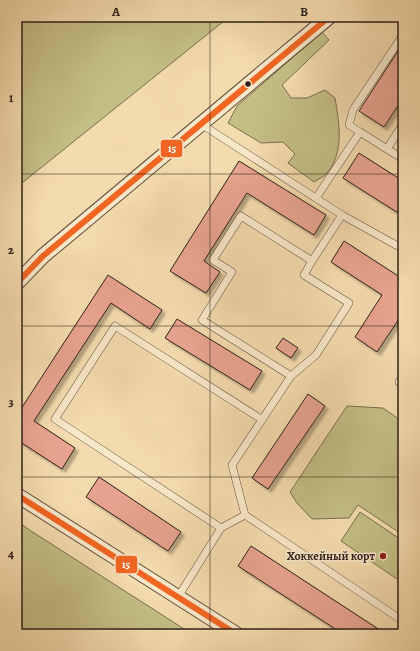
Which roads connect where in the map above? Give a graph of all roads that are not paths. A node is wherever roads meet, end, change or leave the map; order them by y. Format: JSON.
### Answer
{"nodes":[{"id":1,"x":329,"y":17,"type":"edge"},
{"id":2,"x":403,"y":34,"type":"edge"},
{"id":3,"x":201,"y":124,"type":"junction"},
{"id":4,"x":403,"y":124,"type":"edge"},
{"id":5,"x":360,"y":132,"type":"junction"},
{"id":6,"x":387,"y":149,"type":"junction"},
{"id":7,"x":403,"y":159,"type":"edge"},
{"id":8,"x":316,"y":198,"type":"junction"},
{"id":9,"x":342,"y":215,"type":"junction"},
{"id":10,"x":403,"y":249,"type":"edge"},
{"id":11,"x":312,"y":261,"type":"junction"},
{"id":12,"x":17,"y":283,"type":"edge"},
{"id":13,"x":291,"y":376,"type":"junction"},
{"id":14,"x":403,"y":376,"type":"edge"},
{"id":15,"x":403,"y":385,"type":"edge"},
{"id":16,"x":261,"y":419,"type":"junction"},
{"id":17,"x":17,"y":495,"type":"edge"},
{"id":18,"x":245,"y":515,"type":"junction"},
{"id":19,"x":221,"y":528,"type":"junction"},
{"id":20,"x":178,"y":597,"type":"junction"},
{"id":21,"x":403,"y":621,"type":"edge"},
{"id":22,"x":236,"y":634,"type":"edge"}],
"edges":[{"from":1,"to":3,"type":"street"},
{"from":2,"to":5,"type":"lane"},
{"from":3,"to":8,"type":"lane"},
{"from":3,"to":12,"type":"street"},
{"from":4,"to":6,"type":"lane"},
{"from":5,"to":6,"type":"lane"},
{"from":5,"to":8,"type":"lane"},
{"from":6,"to":7,"type":"lane"},
{"from":8,"to":9,"type":"lane"},
{"from":9,"to":10,"type":"lane"},
{"from":9,"to":11,"type":"lane"},
{"from":11,"to":13,"type":"lane"},
{"from":11,"to":13,"type":"lane"},
{"from":13,"to":16,"type":"lane"},
{"from":14,"to":15,"type":"lane"},
{"from":16,"to":18,"type":"lane"},
{"from":16,"to":19,"type":"lane"},
{"from":17,"to":20,"type":"street"},
{"from":18,"to":19,"type":"lane"},
{"from":18,"to":21,"type":"lane"},
{"from":19,"to":20,"type":"lane"},
{"from":20,"to":22,"type":"street"}]}
